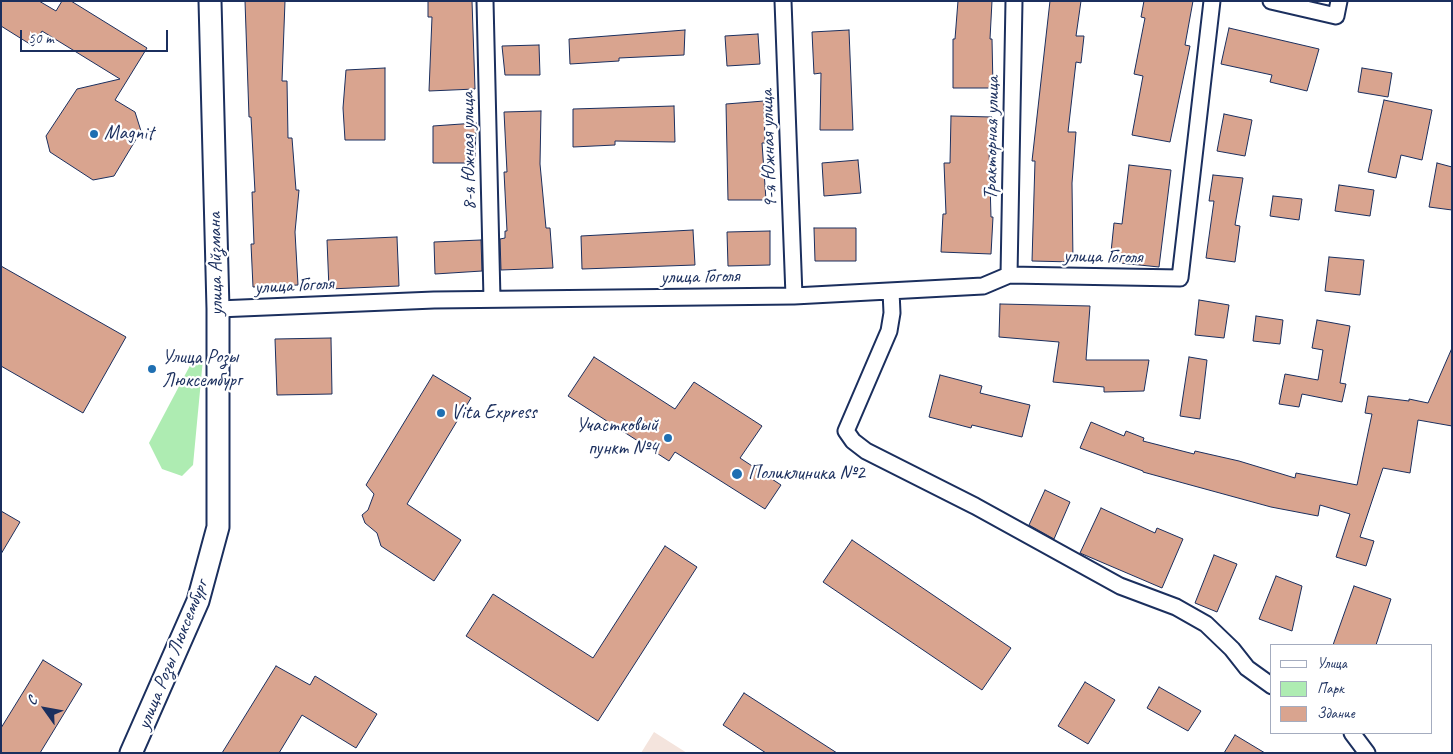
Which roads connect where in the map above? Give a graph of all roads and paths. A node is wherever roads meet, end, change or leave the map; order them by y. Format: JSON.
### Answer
{"nodes":[{"id":1,"x":210,"y":1,"type":"edge"},
{"id":2,"x":485,"y":1,"type":"edge"},
{"id":3,"x":783,"y":1,"type":"edge"},
{"id":4,"x":1014,"y":1,"type":"edge"},
{"id":5,"x":1212,"y":1,"type":"edge"},
{"id":6,"x":1271,"y":1,"type":"edge"},
{"id":7,"x":1338,"y":9,"type":"edge"},
{"id":8,"x":1009,"y":275,"type":"junction"},
{"id":9,"x":891,"y":291,"type":"junction"},
{"id":10,"x":794,"y":296,"type":"junction"},
{"id":11,"x":492,"y":299,"type":"junction"},
{"id":12,"x":218,"y":309,"type":"junction"},
{"id":13,"x":218,"y":527,"type":"joint"},
{"id":14,"x":1270,"y":685,"type":"edge"},
{"id":15,"x":1353,"y":734,"type":"edge"},
{"id":16,"x":131,"y":753,"type":"edge"},
{"id":17,"x":1367,"y":753,"type":"edge"}],
"edges":[{"from":1,"to":12,"type":"street","name":"улица Айзмана"},
{"from":2,"to":11,"type":"street","name":"8-я Южная улица"},
{"from":3,"to":10,"type":"street","name":"9-я Южная улица"},
{"from":4,"to":8,"type":"street","name":"Тракторная улица"},
{"from":5,"to":8,"type":"street","name":"улица Гоголя"},
{"from":6,"to":7,"type":"street"},
{"from":8,"to":9,"type":"street","name":"улица Гоголя"},
{"from":9,"to":10,"type":"street","name":"улица Гоголя"},
{"from":9,"to":14,"type":"street"},
{"from":10,"to":11,"type":"street","name":"улица Гоголя"},
{"from":11,"to":12,"type":"street","name":"улица Гоголя"},
{"from":12,"to":13,"type":"street","name":"улица Айзмана"},
{"from":13,"to":16,"type":"street","name":"улица Розы Люксембург"},
{"from":15,"to":17,"type":"street"}]}
